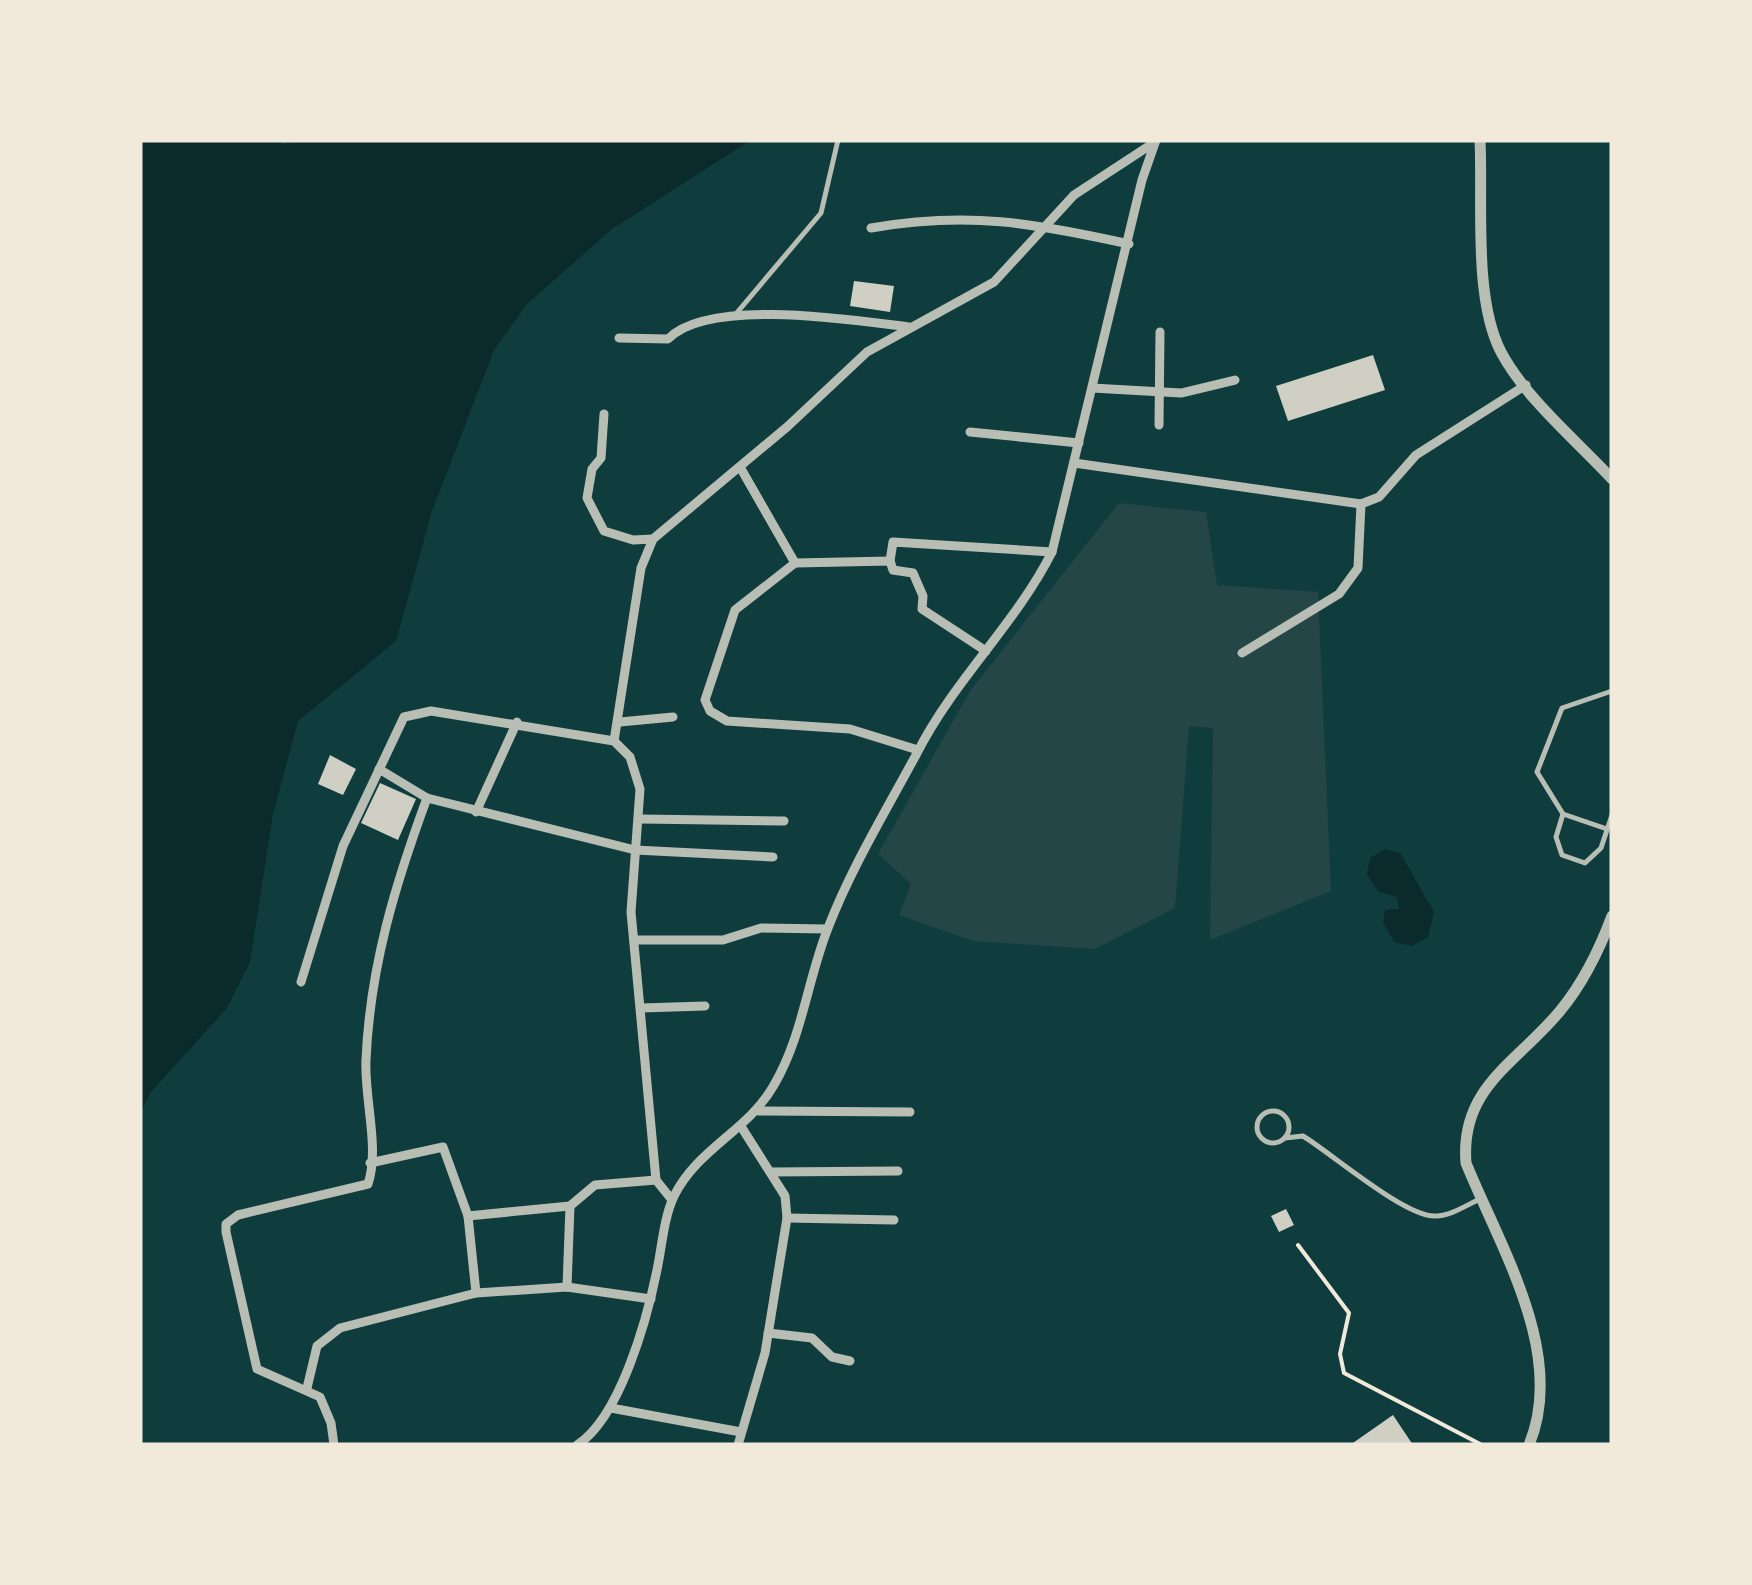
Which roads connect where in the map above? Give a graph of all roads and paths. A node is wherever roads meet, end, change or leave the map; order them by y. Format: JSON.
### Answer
{"nodes":[{"id":1,"x":838,"y":140,"type":"edge"},
{"id":2,"x":1480,"y":140,"type":"edge"},
{"id":3,"x":1155,"y":141,"type":"edge"},
{"id":4,"x":1042,"y":226,"type":"junction"},
{"id":5,"x":871,"y":228,"type":"dead end"},
{"id":6,"x":1129,"y":244,"type":"junction"},
{"id":7,"x":734,"y":318,"type":"junction"},
{"id":8,"x":909,"y":327,"type":"junction"},
{"id":9,"x":1160,"y":332,"type":"dead end"},
{"id":10,"x":620,"y":338,"type":"dead end"},
{"id":11,"x":1234,"y":380,"type":"dead end"},
{"id":12,"x":1526,"y":385,"type":"junction"},
{"id":13,"x":1092,"y":388,"type":"junction"},
{"id":14,"x":1159,"y":392,"type":"junction"},
{"id":15,"x":604,"y":414,"type":"dead end"},
{"id":16,"x":1159,"y":425,"type":"dead end"},
{"id":17,"x":970,"y":432,"type":"dead end"},
{"id":18,"x":1079,"y":444,"type":"junction"},
{"id":19,"x":1074,"y":463,"type":"junction"},
{"id":20,"x":740,"y":468,"type":"junction"},
{"id":21,"x":1612,"y":479,"type":"edge"},
{"id":22,"x":1361,"y":504,"type":"junction"},
{"id":23,"x":654,"y":539,"type":"junction"},
{"id":24,"x":1052,"y":552,"type":"junction"},
{"id":25,"x":890,"y":562,"type":"junction"},
{"id":26,"x":794,"y":563,"type":"junction"},
{"id":27,"x":986,"y":651,"type":"junction"},
{"id":28,"x":1242,"y":653,"type":"dead end"},
{"id":29,"x":1612,"y":691,"type":"edge"},
{"id":30,"x":673,"y":716,"type":"dead end"},
{"id":31,"x":517,"y":722,"type":"junction"},
{"id":32,"x":620,"y":722,"type":"junction"},
{"id":33,"x":614,"y":741,"type":"junction"},
{"id":34,"x":918,"y":750,"type":"junction"},
{"id":35,"x":379,"y":768,"type":"junction"},
{"id":36,"x":428,"y":798,"type":"junction"},
{"id":37,"x":476,"y":812,"type":"junction"},
{"id":38,"x":1563,"y":814,"type":"junction"},
{"id":39,"x":1612,"y":816,"type":"edge"},
{"id":40,"x":641,"y":818,"type":"junction"},
{"id":41,"x":784,"y":821,"type":"dead end"},
{"id":42,"x":1607,"y":828,"type":"junction"},
{"id":43,"x":635,"y":850,"type":"junction"},
{"id":44,"x":773,"y":858,"type":"dead end"},
{"id":45,"x":1612,"y":916,"type":"edge"},
{"id":46,"x":828,"y":929,"type":"junction"},
{"id":47,"x":636,"y":940,"type":"junction"},
{"id":48,"x":301,"y":982,"type":"dead end"},
{"id":49,"x":704,"y":1006,"type":"dead end"},
{"id":50,"x":642,"y":1008,"type":"junction"},
{"id":51,"x":759,"y":1111,"type":"junction"},
{"id":52,"x":910,"y":1112,"type":"dead end"},
{"id":53,"x":742,"y":1128,"type":"junction"},
{"id":54,"x":1285,"y":1138,"type":"junction"},
{"id":55,"x":370,"y":1162,"type":"junction"},
{"id":56,"x":898,"y":1170,"type":"dead end"},
{"id":57,"x":771,"y":1172,"type":"junction"},
{"id":58,"x":656,"y":1180,"type":"junction"},
{"id":59,"x":1480,"y":1199,"type":"junction"},
{"id":60,"x":672,"y":1200,"type":"junction"},
{"id":61,"x":570,"y":1206,"type":"junction"},
{"id":62,"x":468,"y":1216,"type":"junction"},
{"id":63,"x":787,"y":1218,"type":"junction"},
{"id":64,"x":894,"y":1220,"type":"dead end"},
{"id":65,"x":1298,"y":1244,"type":"dead end"},
{"id":66,"x":567,"y":1287,"type":"junction"},
{"id":67,"x":476,"y":1294,"type":"junction"},
{"id":68,"x":651,"y":1298,"type":"junction"},
{"id":69,"x":768,"y":1332,"type":"junction"},
{"id":70,"x":850,"y":1361,"type":"dead end"},
{"id":71,"x":307,"y":1388,"type":"junction"},
{"id":72,"x":611,"y":1408,"type":"junction"},
{"id":73,"x":741,"y":1432,"type":"junction"},
{"id":74,"x":592,"y":1441,"type":"edge"},
{"id":75,"x":334,"y":1445,"type":"edge"},
{"id":76,"x":577,"y":1445,"type":"edge"},
{"id":77,"x":738,"y":1445,"type":"edge"},
{"id":78,"x":1482,"y":1445,"type":"edge"},
{"id":79,"x":1529,"y":1445,"type":"edge"}],
"edges":[{"from":1,"to":7,"type":"lane"},
{"from":2,"to":12,"type":"street"},
{"from":3,"to":4,"type":"street"},
{"from":3,"to":6,"type":"street"},
{"from":4,"to":5,"type":"street"},
{"from":4,"to":6,"type":"street"},
{"from":4,"to":8,"type":"street"},
{"from":6,"to":13,"type":"street"},
{"from":7,"to":8,"type":"street"},
{"from":7,"to":10,"type":"street"},
{"from":8,"to":20,"type":"street"},
{"from":9,"to":14,"type":"street"},
{"from":11,"to":14,"type":"street"},
{"from":12,"to":21,"type":"street"},
{"from":12,"to":22,"type":"street"},
{"from":13,"to":14,"type":"street"},
{"from":13,"to":18,"type":"street"},
{"from":14,"to":16,"type":"street"},
{"from":15,"to":23,"type":"street"},
{"from":17,"to":18,"type":"street"},
{"from":18,"to":19,"type":"street"},
{"from":19,"to":22,"type":"street"},
{"from":19,"to":24,"type":"street"},
{"from":20,"to":23,"type":"street"},
{"from":20,"to":26,"type":"street"},
{"from":22,"to":28,"type":"street"},
{"from":23,"to":32,"type":"street"},
{"from":24,"to":25,"type":"street"},
{"from":24,"to":27,"type":"street"},
{"from":25,"to":26,"type":"street"},
{"from":25,"to":27,"type":"street"},
{"from":26,"to":34,"type":"street"},
{"from":27,"to":34,"type":"street"},
{"from":29,"to":38,"type":"lane"},
{"from":30,"to":32,"type":"street"},
{"from":31,"to":33,"type":"street"},
{"from":31,"to":35,"type":"street"},
{"from":31,"to":37,"type":"street"},
{"from":32,"to":33,"type":"street"},
{"from":33,"to":40,"type":"street"},
{"from":34,"to":46,"type":"street"},
{"from":35,"to":36,"type":"street"},
{"from":35,"to":48,"type":"street"},
{"from":36,"to":37,"type":"street"},
{"from":36,"to":55,"type":"street"},
{"from":37,"to":43,"type":"street"},
{"from":38,"to":42,"type":"lane"},
{"from":38,"to":42,"type":"lane"},
{"from":39,"to":42,"type":"lane"},
{"from":40,"to":41,"type":"street"},
{"from":40,"to":43,"type":"street"},
{"from":43,"to":44,"type":"street"},
{"from":43,"to":47,"type":"street"},
{"from":45,"to":59,"type":"street"},
{"from":46,"to":47,"type":"street"},
{"from":46,"to":51,"type":"street"},
{"from":47,"to":50,"type":"street"},
{"from":49,"to":50,"type":"street"},
{"from":50,"to":58,"type":"street"},
{"from":51,"to":52,"type":"street"},
{"from":51,"to":53,"type":"street"},
{"from":53,"to":57,"type":"street"},
{"from":53,"to":60,"type":"street"},
{"from":54,"to":54,"type":"lane"},
{"from":54,"to":59,"type":"lane"},
{"from":55,"to":62,"type":"street"},
{"from":55,"to":71,"type":"street"},
{"from":56,"to":57,"type":"street"},
{"from":57,"to":63,"type":"street"},
{"from":58,"to":60,"type":"street"},
{"from":58,"to":61,"type":"street"},
{"from":59,"to":79,"type":"street"},
{"from":60,"to":68,"type":"street"},
{"from":61,"to":62,"type":"street"},
{"from":61,"to":66,"type":"street"},
{"from":62,"to":67,"type":"street"},
{"from":63,"to":64,"type":"street"},
{"from":63,"to":69,"type":"street"},
{"from":65,"to":78,"type":"path"},
{"from":66,"to":67,"type":"street"},
{"from":66,"to":68,"type":"street"},
{"from":67,"to":71,"type":"street"},
{"from":68,"to":72,"type":"street"},
{"from":69,"to":70,"type":"street"},
{"from":69,"to":73,"type":"street"},
{"from":71,"to":75,"type":"street"},
{"from":72,"to":73,"type":"street"},
{"from":72,"to":74,"type":"street"},
{"from":73,"to":77,"type":"street"},
{"from":74,"to":76,"type":"street"}]}
